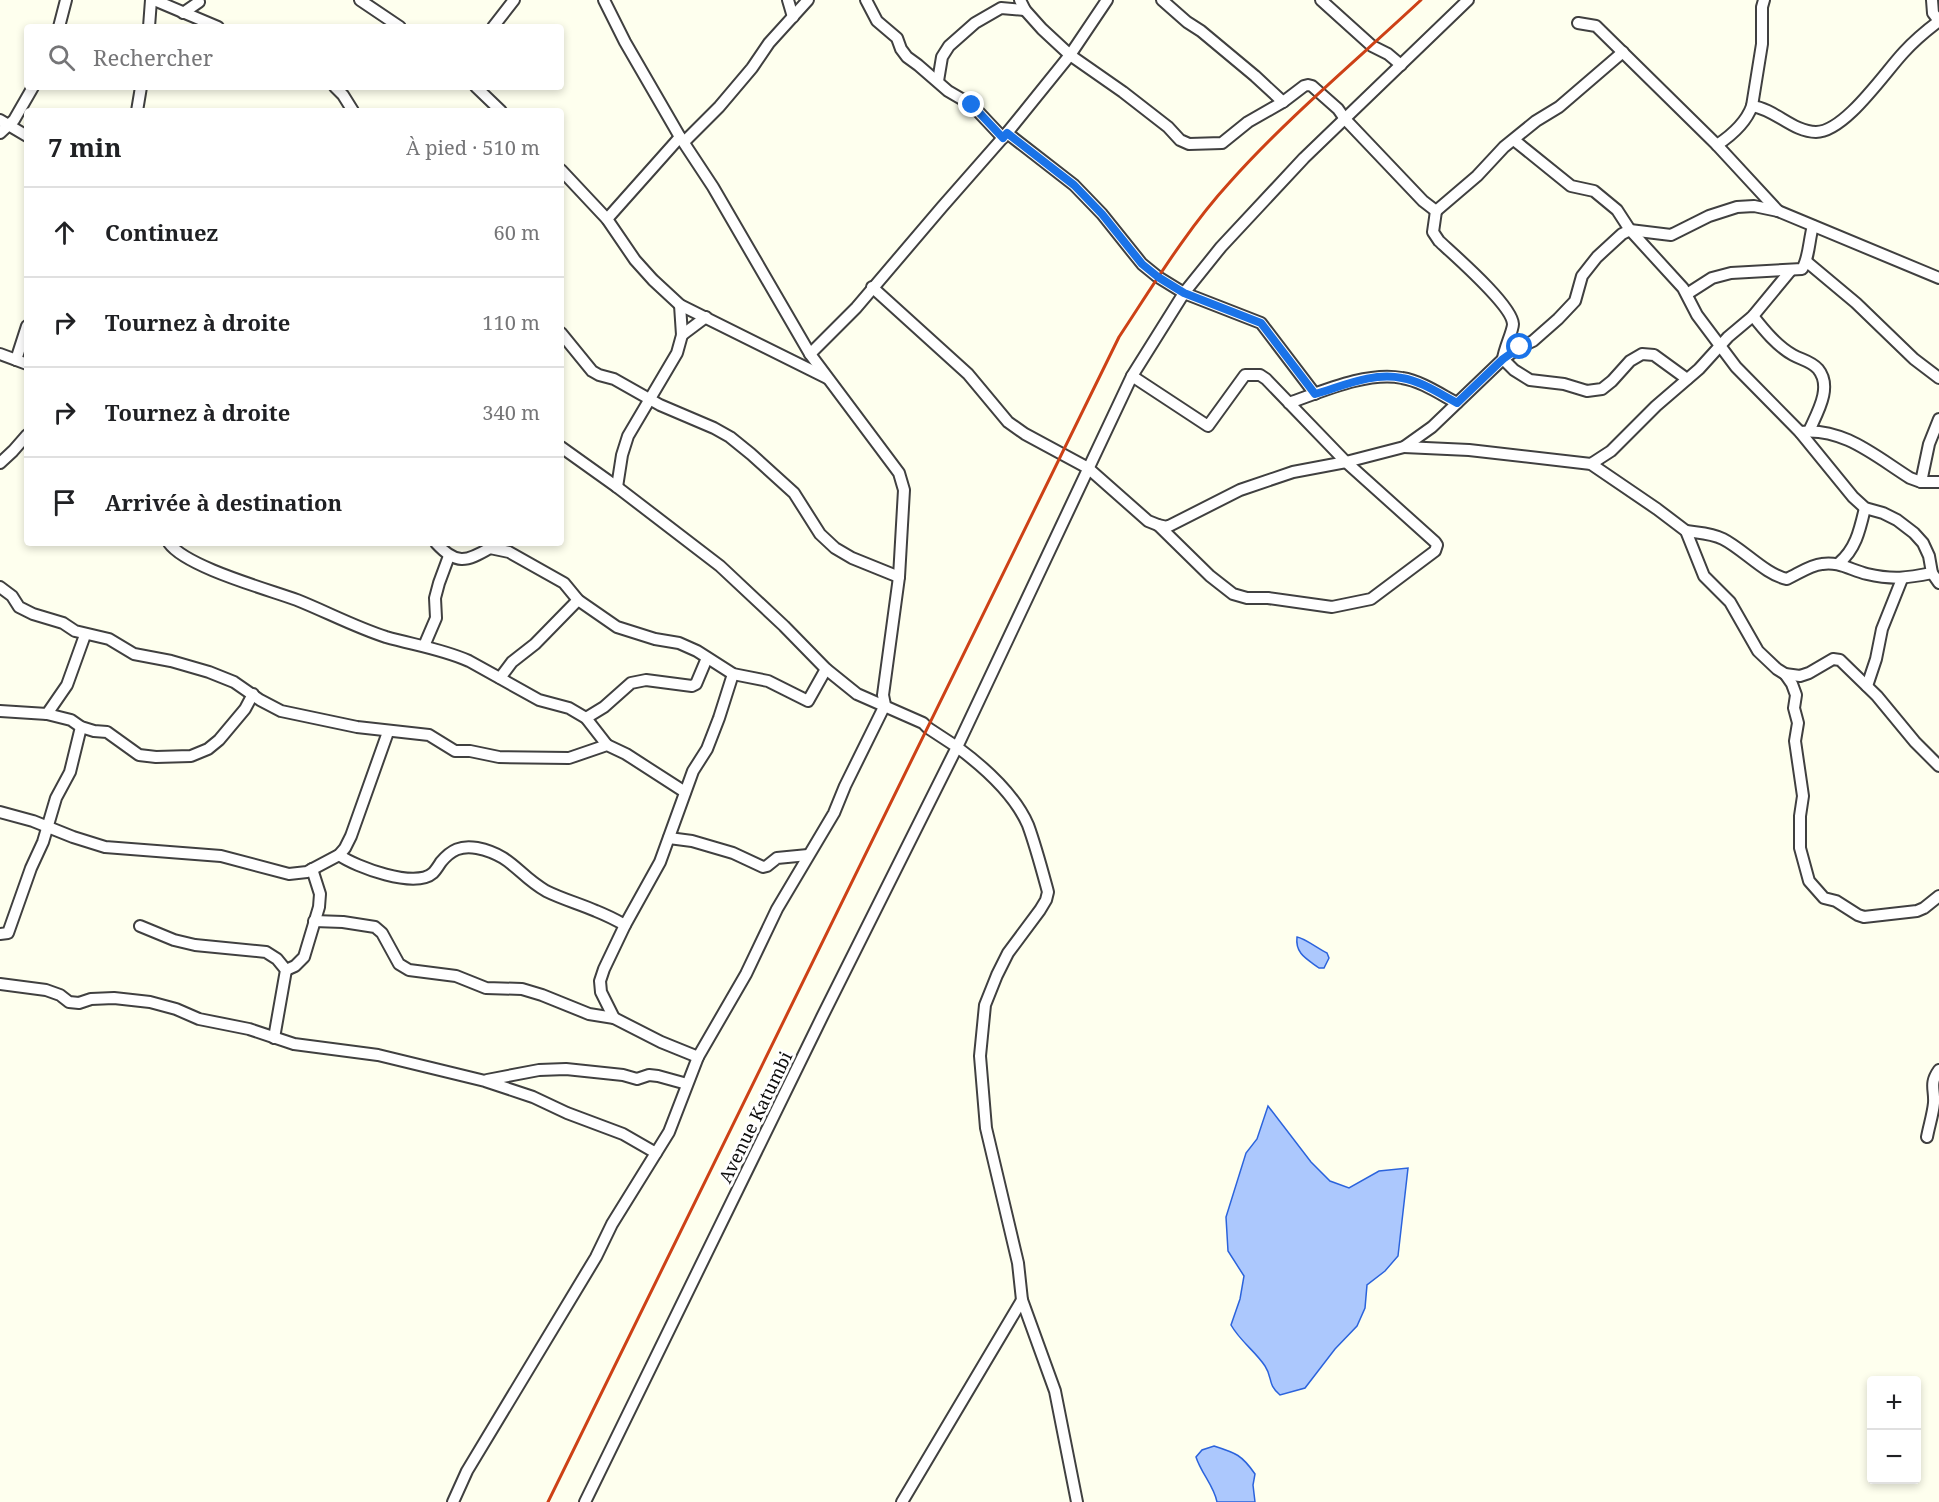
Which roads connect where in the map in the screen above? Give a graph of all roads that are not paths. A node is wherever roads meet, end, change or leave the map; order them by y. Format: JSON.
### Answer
{"nodes":[{"id":1,"x":66,"y":0,"type":"edge"},
{"id":2,"x":152,"y":0,"type":"edge"},
{"id":3,"x":360,"y":0,"type":"edge"},
{"id":4,"x":514,"y":0,"type":"edge"},
{"id":5,"x":604,"y":0,"type":"edge"},
{"id":6,"x":788,"y":0,"type":"edge"},
{"id":7,"x":808,"y":0,"type":"edge"},
{"id":8,"x":866,"y":0,"type":"edge"},
{"id":9,"x":1107,"y":0,"type":"edge"},
{"id":10,"x":1162,"y":0,"type":"edge"},
{"id":11,"x":1321,"y":0,"type":"edge"},
{"id":12,"x":1468,"y":0,"type":"edge"},
{"id":13,"x":1764,"y":0,"type":"edge"},
{"id":14,"x":1932,"y":0,"type":"edge"},
{"id":15,"x":200,"y":1,"type":"edge"},
{"id":16,"x":1022,"y":5,"type":"edge"},
{"id":17,"x":183,"y":13,"type":"junction"},
{"id":18,"x":793,"y":17,"type":"junction"},
{"id":19,"x":196,"y":19,"type":"junction"},
{"id":20,"x":1578,"y":23,"type":"dead end"},
{"id":21,"x":60,"y":24,"type":"edge"},
{"id":22,"x":149,"y":24,"type":"edge"},
{"id":23,"x":210,"y":24,"type":"edge"},
{"id":24,"x":396,"y":24,"type":"edge"},
{"id":25,"x":495,"y":24,"type":"edge"},
{"id":26,"x":1623,"y":52,"type":"junction"},
{"id":27,"x":1070,"y":54,"type":"junction"},
{"id":28,"x":1401,"y":65,"type":"junction"},
{"id":29,"x":938,"y":81,"type":"junction"},
{"id":30,"x":31,"y":90,"type":"edge"},
{"id":31,"x":140,"y":90,"type":"edge"},
{"id":32,"x":337,"y":90,"type":"edge"},
{"id":33,"x":479,"y":90,"type":"edge"},
{"id":34,"x":1283,"y":102,"type":"junction"},
{"id":35,"x":1752,"y":106,"type":"junction"},
{"id":36,"x":138,"y":108,"type":"edge"},
{"id":37,"x":351,"y":108,"type":"edge"},
{"id":38,"x":498,"y":108,"type":"edge"},
{"id":39,"x":1345,"y":118,"type":"junction"},
{"id":40,"x":3,"y":126,"type":"edge"},
{"id":41,"x":24,"y":135,"type":"edge"},
{"id":42,"x":1005,"y":136,"type":"junction"},
{"id":43,"x":682,"y":139,"type":"junction"},
{"id":44,"x":1514,"y":140,"type":"junction"},
{"id":45,"x":1717,"y":145,"type":"junction"},
{"id":46,"x":564,"y":173,"type":"edge"},
{"id":47,"x":1436,"y":211,"type":"junction"},
{"id":48,"x":1778,"y":211,"type":"junction"},
{"id":49,"x":607,"y":219,"type":"junction"},
{"id":50,"x":1813,"y":226,"type":"junction"},
{"id":51,"x":1630,"y":230,"type":"junction"},
{"id":52,"x":1800,"y":267,"type":"junction"},
{"id":53,"x":1937,"y":274,"type":"edge"},
{"id":54,"x":872,"y":288,"type":"junction"},
{"id":55,"x":1184,"y":293,"type":"junction"},
{"id":56,"x":1687,"y":294,"type":"junction"},
{"id":57,"x":680,"y":305,"type":"junction"},
{"id":58,"x":706,"y":316,"type":"junction"},
{"id":59,"x":1753,"y":316,"type":"junction"},
{"id":60,"x":682,"y":335,"type":"junction"},
{"id":61,"x":564,"y":337,"type":"edge"},
{"id":62,"x":1720,"y":346,"type":"junction"},
{"id":63,"x":0,"y":354,"type":"edge"},
{"id":64,"x":810,"y":354,"type":"junction"},
{"id":65,"x":1503,"y":359,"type":"junction"},
{"id":66,"x":22,"y":362,"type":"edge"},
{"id":67,"x":1132,"y":376,"type":"junction"},
{"id":68,"x":1939,"y":378,"type":"edge"},
{"id":69,"x":1687,"y":379,"type":"junction"},
{"id":70,"x":830,"y":380,"type":"junction"},
{"id":71,"x":1315,"y":394,"type":"junction"},
{"id":72,"x":651,"y":399,"type":"junction"},
{"id":73,"x":1288,"y":403,"type":"junction"},
{"id":74,"x":1457,"y":403,"type":"junction"},
{"id":75,"x":1939,"y":419,"type":"edge"},
{"id":76,"x":1805,"y":432,"type":"junction"},
{"id":77,"x":24,"y":439,"type":"edge"},
{"id":78,"x":1404,"y":447,"type":"junction"},
{"id":79,"x":564,"y":449,"type":"edge"},
{"id":80,"x":1346,"y":462,"type":"junction"},
{"id":81,"x":0,"y":463,"type":"edge"},
{"id":82,"x":1591,"y":464,"type":"junction"},
{"id":83,"x":1088,"y":468,"type":"junction"},
{"id":84,"x":1921,"y":482,"type":"junction"},
{"id":85,"x":1939,"y":482,"type":"edge"},
{"id":86,"x":617,"y":486,"type":"junction"},
{"id":87,"x":1865,"y":508,"type":"junction"},
{"id":88,"x":1158,"y":525,"type":"junction"},
{"id":89,"x":1686,"y":531,"type":"junction"},
{"id":90,"x":173,"y":546,"type":"edge"},
{"id":91,"x":439,"y":546,"type":"edge"},
{"id":92,"x":487,"y":546,"type":"edge"},
{"id":93,"x":491,"y":546,"type":"edge"},
{"id":94,"x":449,"y":556,"type":"junction"},
{"id":95,"x":1839,"y":563,"type":"junction"},
{"id":96,"x":1932,"y":573,"type":"junction"},
{"id":97,"x":899,"y":577,"type":"junction"},
{"id":98,"x":1902,"y":579,"type":"junction"},
{"id":99,"x":1939,"y":583,"type":"edge"},
{"id":100,"x":0,"y":587,"type":"edge"},
{"id":101,"x":578,"y":600,"type":"junction"},
{"id":102,"x":85,"y":635,"type":"junction"},
{"id":103,"x":424,"y":646,"type":"junction"},
{"id":104,"x":707,"y":658,"type":"junction"},
{"id":105,"x":826,"y":669,"type":"junction"},
{"id":106,"x":733,"y":674,"type":"junction"},
{"id":107,"x":1785,"y":674,"type":"junction"},
{"id":108,"x":500,"y":678,"type":"junction"},
{"id":109,"x":1867,"y":686,"type":"junction"},
{"id":110,"x":253,"y":694,"type":"junction"},
{"id":111,"x":885,"y":705,"type":"junction"},
{"id":112,"x":0,"y":711,"type":"edge"},
{"id":113,"x":47,"y":714,"type":"junction"},
{"id":114,"x":586,"y":718,"type":"junction"},
{"id":115,"x":81,"y":727,"type":"junction"},
{"id":116,"x":388,"y":732,"type":"junction"},
{"id":117,"x":607,"y":745,"type":"junction"},
{"id":118,"x":957,"y":747,"type":"junction"},
{"id":119,"x":1939,"y":766,"type":"edge"},
{"id":120,"x":685,"y":792,"type":"junction"},
{"id":121,"x":0,"y":812,"type":"edge"},
{"id":122,"x":47,"y":826,"type":"junction"},
{"id":123,"x":669,"y":838,"type":"junction"},
{"id":124,"x":339,"y":855,"type":"junction"},
{"id":125,"x":808,"y":855,"type":"junction"},
{"id":126,"x":312,"y":869,"type":"junction"},
{"id":127,"x":1939,"y":896,"type":"edge"},
{"id":128,"x":314,"y":921,"type":"junction"},
{"id":129,"x":625,"y":925,"type":"junction"},
{"id":130,"x":140,"y":926,"type":"dead end"},
{"id":131,"x":0,"y":934,"type":"edge"},
{"id":132,"x":286,"y":970,"type":"junction"},
{"id":133,"x":0,"y":984,"type":"edge"},
{"id":134,"x":614,"y":1018,"type":"junction"},
{"id":135,"x":274,"y":1038,"type":"junction"},
{"id":136,"x":698,"y":1057,"type":"junction"},
{"id":137,"x":1939,"y":1070,"type":"edge"},
{"id":138,"x":485,"y":1081,"type":"junction"},
{"id":139,"x":687,"y":1084,"type":"junction"},
{"id":140,"x":1927,"y":1137,"type":"dead end"},
{"id":141,"x":656,"y":1154,"type":"junction"},
{"id":142,"x":1022,"y":1300,"type":"junction"},
{"id":143,"x":453,"y":1502,"type":"edge"},
{"id":144,"x":585,"y":1502,"type":"edge"},
{"id":145,"x":902,"y":1502,"type":"edge"},
{"id":146,"x":1077,"y":1502,"type":"edge"}],
"edges":[{"from":1,"to":21,"type":"street"},
{"from":2,"to":17,"type":"street"},
{"from":2,"to":22,"type":"street"},
{"from":3,"to":24,"type":"street"},
{"from":4,"to":25,"type":"street"},
{"from":5,"to":43,"type":"street"},
{"from":6,"to":18,"type":"street"},
{"from":7,"to":18,"type":"street"},
{"from":8,"to":29,"type":"street"},
{"from":9,"to":27,"type":"street"},
{"from":10,"to":34,"type":"street"},
{"from":11,"to":28,"type":"street"},
{"from":12,"to":28,"type":"street","name":"Avenue Katumbi"},
{"from":13,"to":35,"type":"street"},
{"from":14,"to":35,"type":"street"},
{"from":15,"to":17,"type":"street"},
{"from":15,"to":19,"type":"street"},
{"from":16,"to":27,"type":"street"},
{"from":16,"to":29,"type":"street"},
{"from":17,"to":19,"type":"street"},
{"from":18,"to":43,"type":"street"},
{"from":19,"to":23,"type":"street"},
{"from":20,"to":26,"type":"street"},
{"from":26,"to":44,"type":"street"},
{"from":26,"to":45,"type":"street"},
{"from":27,"to":34,"type":"street"},
{"from":27,"to":42,"type":"street"},
{"from":28,"to":39,"type":"street","name":"Avenue Katumbi"},
{"from":29,"to":42,"type":"street"},
{"from":30,"to":40,"type":"street"},
{"from":31,"to":36,"type":"street"},
{"from":32,"to":37,"type":"street"},
{"from":33,"to":38,"type":"street"},
{"from":34,"to":39,"type":"street"},
{"from":35,"to":45,"type":"street"},
{"from":39,"to":47,"type":"street"},
{"from":39,"to":55,"type":"street","name":"Avenue Katumbi"},
{"from":40,"to":41,"type":"street"},
{"from":42,"to":54,"type":"street"},
{"from":42,"to":55,"type":"street"},
{"from":43,"to":49,"type":"street"},
{"from":43,"to":64,"type":"street"},
{"from":44,"to":47,"type":"street"},
{"from":44,"to":51,"type":"street"},
{"from":45,"to":48,"type":"street"},
{"from":46,"to":49,"type":"street"},
{"from":47,"to":65,"type":"street"},
{"from":48,"to":50,"type":"street"},
{"from":48,"to":51,"type":"street"},
{"from":49,"to":57,"type":"street"},
{"from":50,"to":52,"type":"street"},
{"from":50,"to":53,"type":"street"},
{"from":51,"to":56,"type":"street"},
{"from":51,"to":65,"type":"street"},
{"from":52,"to":56,"type":"street"},
{"from":52,"to":59,"type":"street"},
{"from":52,"to":68,"type":"street"},
{"from":54,"to":64,"type":"street"},
{"from":54,"to":83,"type":"street"},
{"from":55,"to":67,"type":"street","name":"Avenue Katumbi"},
{"from":55,"to":71,"type":"street"},
{"from":56,"to":62,"type":"street"},
{"from":57,"to":58,"type":"street"},
{"from":57,"to":60,"type":"street"},
{"from":58,"to":60,"type":"street"},
{"from":58,"to":70,"type":"street"},
{"from":59,"to":62,"type":"street"},
{"from":59,"to":76,"type":"street"},
{"from":60,"to":72,"type":"street"},
{"from":61,"to":72,"type":"street"},
{"from":62,"to":69,"type":"street"},
{"from":62,"to":76,"type":"street"},
{"from":63,"to":66,"type":"street"},
{"from":64,"to":70,"type":"street"},
{"from":65,"to":69,"type":"street"},
{"from":65,"to":74,"type":"street"},
{"from":67,"to":73,"type":"street"},
{"from":67,"to":83,"type":"street","name":"Avenue Katumbi"},
{"from":69,"to":82,"type":"street"},
{"from":70,"to":97,"type":"street"},
{"from":71,"to":73,"type":"street"},
{"from":71,"to":74,"type":"street"},
{"from":72,"to":86,"type":"street"},
{"from":72,"to":97,"type":"street"},
{"from":73,"to":80,"type":"street"},
{"from":74,"to":78,"type":"street"},
{"from":75,"to":84,"type":"street"},
{"from":76,"to":84,"type":"street"},
{"from":76,"to":87,"type":"street"},
{"from":77,"to":81,"type":"street"},
{"from":78,"to":80,"type":"street"},
{"from":78,"to":82,"type":"street"},
{"from":79,"to":86,"type":"street"},
{"from":80,"to":88,"type":"street"},
{"from":80,"to":88,"type":"street"},
{"from":82,"to":89,"type":"street"},
{"from":83,"to":88,"type":"street"},
{"from":83,"to":118,"type":"street","name":"Avenue Katumbi"},
{"from":84,"to":85,"type":"street"},
{"from":86,"to":105,"type":"street"},
{"from":87,"to":95,"type":"street"},
{"from":87,"to":96,"type":"street"},
{"from":89,"to":95,"type":"street"},
{"from":89,"to":107,"type":"street"},
{"from":90,"to":103,"type":"street"},
{"from":91,"to":94,"type":"street"},
{"from":92,"to":94,"type":"street"},
{"from":93,"to":101,"type":"street"},
{"from":94,"to":103,"type":"street"},
{"from":95,"to":98,"type":"street"},
{"from":96,"to":98,"type":"street"},
{"from":96,"to":99,"type":"street"},
{"from":97,"to":111,"type":"street"},
{"from":98,"to":109,"type":"street"},
{"from":100,"to":102,"type":"street"},
{"from":101,"to":104,"type":"street"},
{"from":101,"to":108,"type":"street"},
{"from":102,"to":110,"type":"street"},
{"from":102,"to":113,"type":"street"},
{"from":103,"to":108,"type":"street"},
{"from":104,"to":106,"type":"street"},
{"from":104,"to":114,"type":"street"},
{"from":105,"to":106,"type":"street"},
{"from":105,"to":111,"type":"street"},
{"from":106,"to":120,"type":"street"},
{"from":107,"to":109,"type":"street"},
{"from":107,"to":127,"type":"street"},
{"from":108,"to":114,"type":"street"},
{"from":109,"to":119,"type":"street"},
{"from":110,"to":115,"type":"street"},
{"from":110,"to":116,"type":"street"},
{"from":111,"to":118,"type":"street"},
{"from":111,"to":125,"type":"street"},
{"from":112,"to":113,"type":"street"},
{"from":113,"to":115,"type":"street"},
{"from":114,"to":117,"type":"street"},
{"from":115,"to":122,"type":"street"},
{"from":116,"to":117,"type":"street"},
{"from":116,"to":124,"type":"street"},
{"from":117,"to":120,"type":"street"},
{"from":118,"to":142,"type":"street"},
{"from":118,"to":144,"type":"street","name":"Avenue Katumbi"},
{"from":120,"to":123,"type":"street"},
{"from":121,"to":122,"type":"street"},
{"from":122,"to":126,"type":"street"},
{"from":122,"to":131,"type":"street"},
{"from":123,"to":125,"type":"street"},
{"from":123,"to":129,"type":"street"},
{"from":124,"to":126,"type":"street"},
{"from":124,"to":129,"type":"street"},
{"from":125,"to":136,"type":"street"},
{"from":126,"to":128,"type":"street"},
{"from":128,"to":132,"type":"street"},
{"from":128,"to":134,"type":"street"},
{"from":129,"to":134,"type":"street"},
{"from":130,"to":132,"type":"street"},
{"from":132,"to":135,"type":"street"},
{"from":133,"to":135,"type":"street"},
{"from":134,"to":136,"type":"street"},
{"from":135,"to":138,"type":"street"},
{"from":136,"to":139,"type":"street"},
{"from":137,"to":140,"type":"street"},
{"from":138,"to":139,"type":"street"},
{"from":138,"to":141,"type":"street"},
{"from":139,"to":141,"type":"street"},
{"from":141,"to":143,"type":"street"},
{"from":142,"to":145,"type":"street"},
{"from":142,"to":146,"type":"street"}]}
